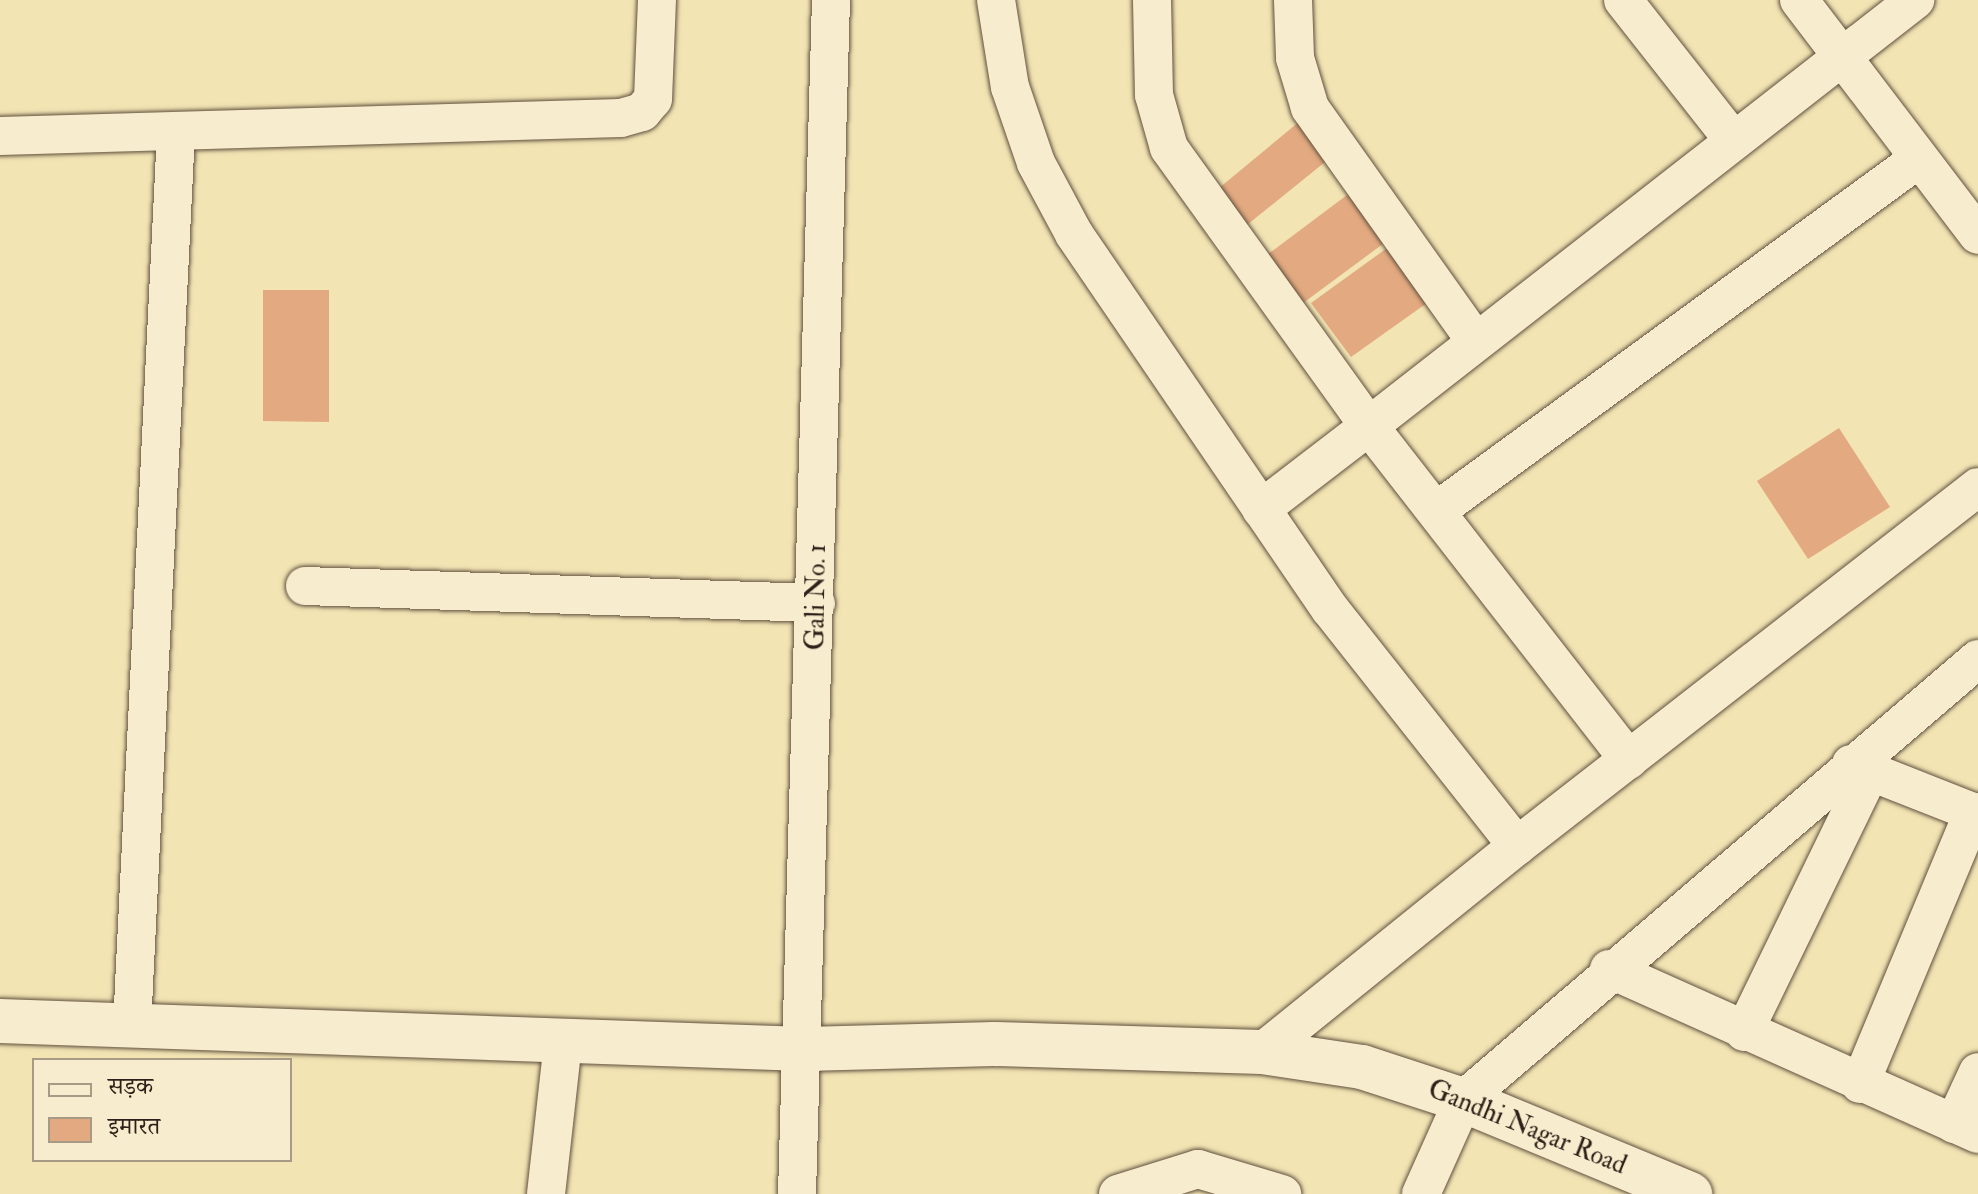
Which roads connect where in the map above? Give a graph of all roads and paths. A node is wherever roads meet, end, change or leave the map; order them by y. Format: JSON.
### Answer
{"nodes":[{"id":1,"x":657,"y":0,"type":"edge"},
{"id":2,"x":831,"y":0,"type":"edge"},
{"id":3,"x":996,"y":0,"type":"edge"},
{"id":4,"x":1152,"y":0,"type":"edge"},
{"id":5,"x":1293,"y":0,"type":"edge"},
{"id":6,"x":1623,"y":0,"type":"edge"},
{"id":7,"x":1799,"y":0,"type":"edge"},
{"id":8,"x":1915,"y":0,"type":"edge"},
{"id":9,"x":1840,"y":56,"type":"junction"},
{"id":10,"x":176,"y":133,"type":"junction"},
{"id":11,"x":0,"y":136,"type":"edge"},
{"id":12,"x":1734,"y":141,"type":"junction"},
{"id":13,"x":1917,"y":160,"type":"junction"},
{"id":14,"x":1978,"y":235,"type":"edge"},
{"id":15,"x":1474,"y":339,"type":"junction"},
{"id":16,"x":1369,"y":426,"type":"junction"},
{"id":17,"x":1978,"y":487,"type":"edge"},
{"id":18,"x":1261,"y":509,"type":"junction"},
{"id":19,"x":1439,"y":509,"type":"junction"},
{"id":20,"x":305,"y":586,"type":"dead end"},
{"id":21,"x":816,"y":603,"type":"junction"},
{"id":22,"x":1978,"y":659,"type":"edge"},
{"id":23,"x":1629,"y":760,"type":"junction"},
{"id":24,"x":1860,"y":768,"type":"junction"},
{"id":25,"x":1976,"y":813,"type":"edge"},
{"id":26,"x":1517,"y":846,"type":"junction"},
{"id":27,"x":1609,"y":969,"type":"junction"},
{"id":28,"x":0,"y":1021,"type":"edge"},
{"id":29,"x":132,"y":1026,"type":"junction"},
{"id":30,"x":1744,"y":1032,"type":"junction"},
{"id":31,"x":563,"y":1042,"type":"junction"},
{"id":32,"x":834,"y":1048,"type":"junction"},
{"id":33,"x":1262,"y":1052,"type":"junction"},
{"id":34,"x":1978,"y":1072,"type":"edge"},
{"id":35,"x":1860,"y":1084,"type":"junction"},
{"id":36,"x":1463,"y":1100,"type":"junction"},
{"id":37,"x":1966,"y":1129,"type":"edge"},
{"id":38,"x":1264,"y":1190,"type":"edge"},
{"id":39,"x":1681,"y":1192,"type":"edge"},
{"id":40,"x":546,"y":1194,"type":"edge"},
{"id":41,"x":797,"y":1194,"type":"edge"},
{"id":42,"x":1118,"y":1194,"type":"edge"},
{"id":43,"x":1421,"y":1194,"type":"edge"}],
"edges":[{"from":1,"to":10,"type":"street"},
{"from":2,"to":21,"type":"street","name":"Gali No. 1"},
{"from":3,"to":18,"type":"street"},
{"from":4,"to":16,"type":"street"},
{"from":5,"to":15,"type":"street"},
{"from":6,"to":12,"type":"street"},
{"from":7,"to":9,"type":"street"},
{"from":8,"to":9,"type":"street"},
{"from":9,"to":12,"type":"street"},
{"from":9,"to":13,"type":"street"},
{"from":10,"to":11,"type":"street"},
{"from":10,"to":29,"type":"street"},
{"from":12,"to":15,"type":"street"},
{"from":13,"to":14,"type":"street"},
{"from":13,"to":19,"type":"street"},
{"from":15,"to":16,"type":"street"},
{"from":16,"to":18,"type":"street"},
{"from":16,"to":19,"type":"street"},
{"from":17,"to":23,"type":"street"},
{"from":18,"to":26,"type":"street"},
{"from":19,"to":23,"type":"street"},
{"from":20,"to":21,"type":"street"},
{"from":21,"to":32,"type":"street","name":"Gali No. 1"},
{"from":22,"to":24,"type":"street"},
{"from":23,"to":26,"type":"street"},
{"from":24,"to":25,"type":"street"},
{"from":24,"to":27,"type":"street"},
{"from":24,"to":30,"type":"street"},
{"from":25,"to":35,"type":"street"},
{"from":26,"to":33,"type":"street"},
{"from":27,"to":30,"type":"street"},
{"from":27,"to":36,"type":"street"},
{"from":28,"to":29,"type":"street","name":"Gandhi Nagar Road"},
{"from":29,"to":31,"type":"street","name":"Gandhi Nagar Road"},
{"from":30,"to":35,"type":"street"},
{"from":31,"to":32,"type":"street","name":"Gandhi Nagar Road"},
{"from":31,"to":40,"type":"street"},
{"from":32,"to":33,"type":"street","name":"Gandhi Nagar Road"},
{"from":32,"to":41,"type":"street","name":"Gali No. 1"},
{"from":33,"to":36,"type":"street","name":"Gandhi Nagar Road"},
{"from":34,"to":37,"type":"street"},
{"from":35,"to":37,"type":"street"},
{"from":36,"to":39,"type":"street","name":"Gandhi Nagar Road"},
{"from":36,"to":43,"type":"street"},
{"from":38,"to":42,"type":"street"}]}
